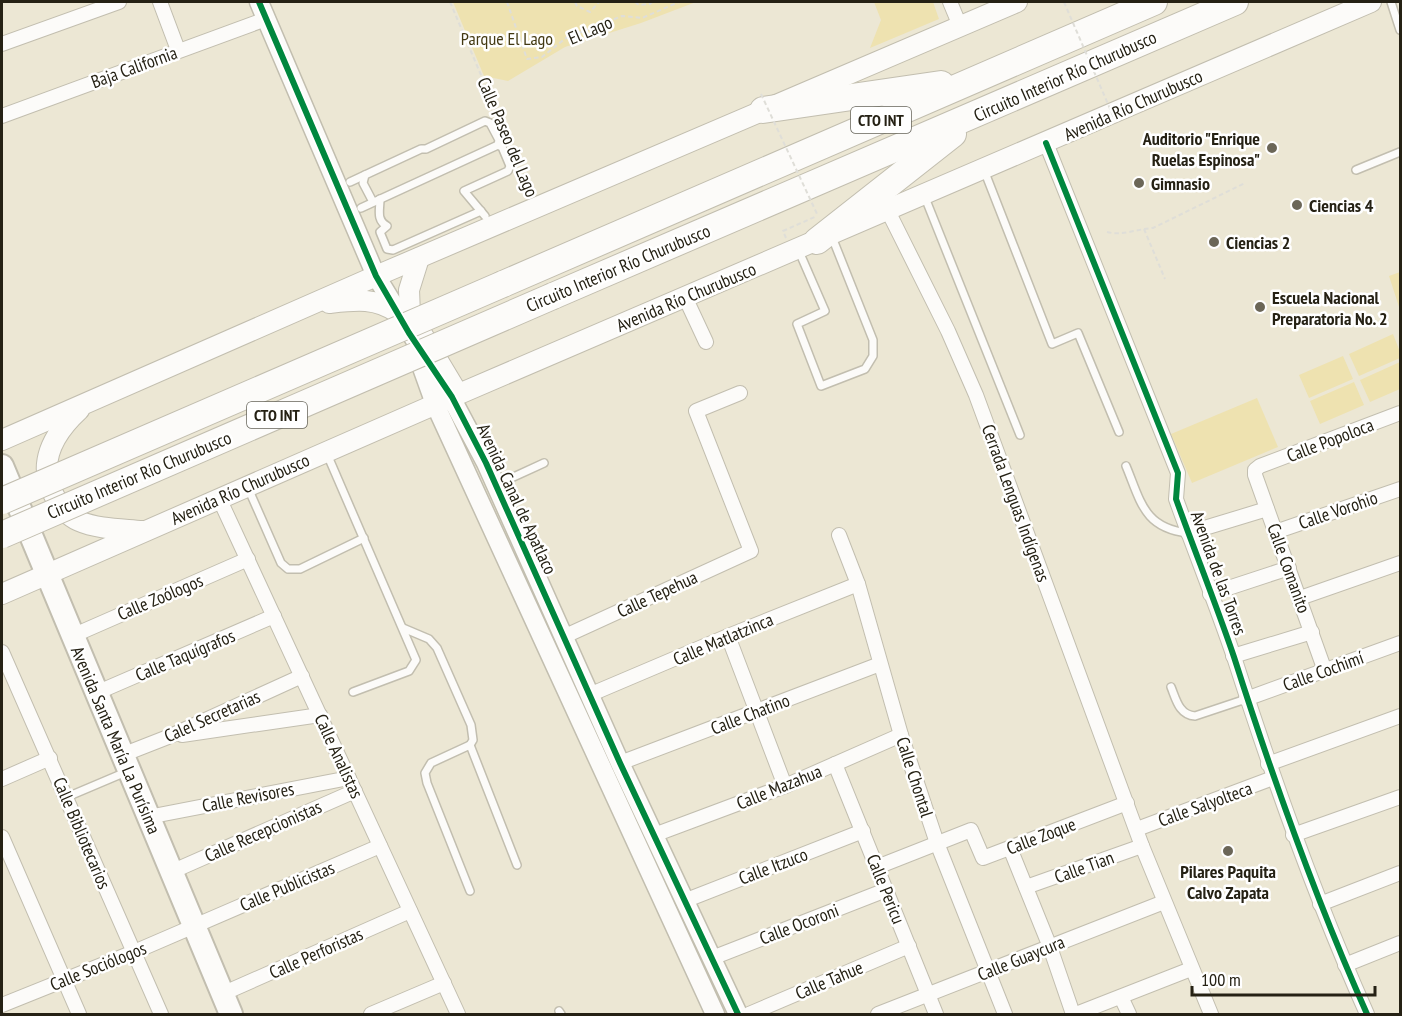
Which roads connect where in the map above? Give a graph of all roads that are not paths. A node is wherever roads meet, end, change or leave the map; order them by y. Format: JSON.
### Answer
{"nodes":[{"id":1,"x":119,"y":2,"type":"edge"},
{"id":2,"x":160,"y":2,"type":"edge"},
{"id":3,"x":259,"y":2,"type":"edge"},
{"id":4,"x":950,"y":2,"type":"edge"},
{"id":5,"x":1017,"y":2,"type":"edge"},
{"id":6,"x":1154,"y":2,"type":"edge"},
{"id":7,"x":1235,"y":2,"type":"edge"},
{"id":8,"x":1391,"y":2,"type":"edge"},
{"id":9,"x":1364,"y":3,"type":"edge"},
{"id":10,"x":266,"y":19,"type":"junction"},
{"id":11,"x":960,"y":26,"type":"junction"},
{"id":12,"x":1401,"y":30,"type":"edge"},
{"id":13,"x":2,"y":44,"type":"edge"},
{"id":14,"x":178,"y":50,"type":"junction"},
{"id":15,"x":974,"y":79,"type":"junction"},
{"id":16,"x":762,"y":102,"type":"junction"},
{"id":17,"x":989,"y":108,"type":"junction"},
{"id":18,"x":2,"y":116,"type":"edge"},
{"id":19,"x":1046,"y":143,"type":"junction"},
{"id":20,"x":498,"y":146,"type":"junction"},
{"id":21,"x":1401,"y":152,"type":"edge"},
{"id":22,"x":984,"y":170,"type":"junction"},
{"id":23,"x":1356,"y":170,"type":"dead end"},
{"id":24,"x":365,"y":175,"type":"junction"},
{"id":25,"x":350,"y":182,"type":"dead end"},
{"id":26,"x":924,"y":195,"type":"junction"},
{"id":27,"x":377,"y":201,"type":"junction"},
{"id":28,"x":361,"y":208,"type":"dead end"},
{"id":29,"x":888,"y":211,"type":"junction"},
{"id":30,"x":809,"y":244,"type":"junction"},
{"id":31,"x":419,"y":258,"type":"junction"},
{"id":32,"x":376,"y":276,"type":"junction"},
{"id":33,"x":685,"y":297,"type":"junction"},
{"id":34,"x":309,"y":305,"type":"junction"},
{"id":35,"x":398,"y":313,"type":"junction"},
{"id":36,"x":706,"y":342,"type":"dead end"},
{"id":37,"x":740,"y":393,"type":"dead end"},
{"id":38,"x":448,"y":398,"type":"junction"},
{"id":39,"x":85,"y":404,"type":"junction"},
{"id":40,"x":1401,"y":413,"type":"edge"},
{"id":41,"x":1119,"y":432,"type":"dead end"},
{"id":42,"x":1020,"y":435,"type":"dead end"},
{"id":43,"x":2,"y":440,"type":"edge"},
{"id":44,"x":326,"y":452,"type":"junction"},
{"id":45,"x":544,"y":463,"type":"dead end"},
{"id":46,"x":2,"y":466,"type":"edge"},
{"id":47,"x":1126,"y":466,"type":"dead end"},
{"id":48,"x":1260,"y":466,"type":"joint"},
{"id":49,"x":496,"y":485,"type":"junction"},
{"id":50,"x":247,"y":486,"type":"junction"},
{"id":51,"x":1401,"y":489,"type":"edge"},
{"id":52,"x":219,"y":498,"type":"junction"},
{"id":53,"x":2,"y":501,"type":"edge"},
{"id":54,"x":1267,"y":509,"type":"junction"},
{"id":55,"x":143,"y":532,"type":"junction"},
{"id":56,"x":1188,"y":532,"type":"junction"},
{"id":57,"x":1275,"y":532,"type":"junction"},
{"id":58,"x":2,"y":535,"type":"edge"},
{"id":59,"x":839,"y":535,"type":"dead end"},
{"id":60,"x":364,"y":538,"type":"junction"},
{"id":61,"x":248,"y":559,"type":"junction"},
{"id":62,"x":1401,"y":563,"type":"edge"},
{"id":63,"x":1289,"y":568,"type":"junction"},
{"id":64,"x":47,"y":575,"type":"junction"},
{"id":65,"x":858,"y":584,"type":"junction"},
{"id":66,"x":2,"y":594,"type":"edge"},
{"id":67,"x":1210,"y":594,"type":"junction"},
{"id":68,"x":1300,"y":598,"type":"junction"},
{"id":69,"x":274,"y":616,"type":"junction"},
{"id":70,"x":403,"y":628,"type":"junction"},
{"id":71,"x":1312,"y":633,"type":"junction"},
{"id":72,"x":72,"y":636,"type":"junction"},
{"id":73,"x":728,"y":636,"type":"junction"},
{"id":74,"x":563,"y":637,"type":"junction"},
{"id":75,"x":1401,"y":643,"type":"edge"},
{"id":76,"x":2,"y":652,"type":"edge"},
{"id":77,"x":1233,"y":656,"type":"junction"},
{"id":78,"x":880,"y":664,"type":"junction"},
{"id":79,"x":1325,"y":671,"type":"junction"},
{"id":80,"x":302,"y":676,"type":"junction"},
{"id":81,"x":1171,"y":687,"type":"dead end"},
{"id":82,"x":353,"y":692,"type":"dead end"},
{"id":83,"x":96,"y":693,"type":"junction"},
{"id":84,"x":590,"y":696,"type":"junction"},
{"id":85,"x":1246,"y":699,"type":"junction"},
{"id":86,"x":755,"y":712,"type":"junction"},
{"id":87,"x":320,"y":715,"type":"junction"},
{"id":88,"x":1401,"y":716,"type":"edge"},
{"id":89,"x":902,"y":735,"type":"junction"},
{"id":90,"x":168,"y":737,"type":"junction"},
{"id":91,"x":470,"y":745,"type":"junction"},
{"id":92,"x":50,"y":758,"type":"junction"},
{"id":93,"x":125,"y":763,"type":"junction"},
{"id":94,"x":620,"y":763,"type":"junction"},
{"id":95,"x":835,"y":764,"type":"junction"},
{"id":96,"x":1268,"y":764,"type":"junction"},
{"id":97,"x":1273,"y":778,"type":"junction"},
{"id":98,"x":2,"y":779,"type":"edge"},
{"id":99,"x":352,"y":784,"type":"junction"},
{"id":100,"x":785,"y":786,"type":"junction"},
{"id":101,"x":67,"y":797,"type":"junction"},
{"id":102,"x":1401,"y":797,"type":"edge"},
{"id":103,"x":1127,"y":803,"type":"junction"},
{"id":104,"x":148,"y":817,"type":"junction"},
{"id":105,"x":1137,"y":829,"type":"junction"},
{"id":106,"x":863,"y":831,"type":"junction"},
{"id":107,"x":654,"y":835,"type":"junction"},
{"id":108,"x":1293,"y":835,"type":"junction"},
{"id":109,"x":2,"y":837,"type":"edge"},
{"id":110,"x":937,"y":843,"type":"junction"},
{"id":111,"x":380,"y":846,"type":"junction"},
{"id":112,"x":1142,"y":846,"type":"junction"},
{"id":113,"x":1010,"y":848,"type":"junction"},
{"id":114,"x":518,"y":865,"type":"dead end"},
{"id":115,"x":877,"y":867,"type":"junction"},
{"id":116,"x":171,"y":872,"type":"junction"},
{"id":117,"x":1401,"y":873,"type":"edge"},
{"id":118,"x":1026,"y":887,"type":"junction"},
{"id":119,"x":886,"y":890,"type":"junction"},
{"id":120,"x":470,"y":891,"type":"dead end"},
{"id":121,"x":684,"y":901,"type":"junction"},
{"id":122,"x":1164,"y":902,"type":"junction"},
{"id":123,"x":1320,"y":904,"type":"junction"},
{"id":124,"x":410,"y":911,"type":"junction"},
{"id":125,"x":194,"y":926,"type":"junction"},
{"id":126,"x":1401,"y":943,"type":"edge"},
{"id":127,"x":909,"y":946,"type":"junction"},
{"id":128,"x":1050,"y":947,"type":"junction"},
{"id":129,"x":134,"y":952,"type":"junction"},
{"id":130,"x":712,"y":958,"type":"junction"},
{"id":131,"x":1345,"y":965,"type":"junction"},
{"id":132,"x":1191,"y":969,"type":"junction"},
{"id":133,"x":987,"y":971,"type":"junction"},
{"id":134,"x":64,"y":981,"type":"junction"},
{"id":135,"x":444,"y":983,"type":"junction"},
{"id":136,"x":929,"y":995,"type":"junction"},
{"id":137,"x":1121,"y":997,"type":"junction"},
{"id":138,"x":227,"y":1004,"type":"edge"},
{"id":139,"x":4,"y":1006,"type":"edge"},
{"id":140,"x":79,"y":1014,"type":"edge"},
{"id":141,"x":161,"y":1014,"type":"edge"},
{"id":142,"x":371,"y":1014,"type":"edge"},
{"id":143,"x":458,"y":1014,"type":"edge"},
{"id":144,"x":715,"y":1014,"type":"edge"},
{"id":145,"x":738,"y":1014,"type":"edge"},
{"id":146,"x":748,"y":1014,"type":"edge"},
{"id":147,"x":878,"y":1014,"type":"edge"},
{"id":148,"x":936,"y":1014,"type":"edge"},
{"id":149,"x":1005,"y":1014,"type":"edge"},
{"id":150,"x":1075,"y":1014,"type":"edge"},
{"id":151,"x":1129,"y":1014,"type":"edge"},
{"id":152,"x":1210,"y":1014,"type":"edge"},
{"id":153,"x":1367,"y":1014,"type":"edge"}],
"edges":[{"from":1,"to":13,"type":"street"},
{"from":2,"to":14,"type":"street"},
{"from":3,"to":10,"type":"street","name":"Avenida Canal de Apatlaco"},
{"from":4,"to":11,"type":"street"},
{"from":5,"to":11,"type":"main road"},
{"from":6,"to":15,"type":"highway","name":"Circuito Interior Río Churubusco","number":"CTO INT"},
{"from":7,"to":17,"type":"highway","name":"Circuito Interior Río Churubusco","number":"CTO INT"},
{"from":8,"to":12,"type":"lane"},
{"from":9,"to":19,"type":"main road","name":"Avenida Río Churubusco"},
{"from":10,"to":14,"type":"street","name":"Baja California"},
{"from":10,"to":32,"type":"street","name":"Avenida Canal de Apatlaco"},
{"from":11,"to":16,"type":"main road"},
{"from":14,"to":18,"type":"street","name":"Baja California"},
{"from":15,"to":16,"type":"highway"},
{"from":15,"to":53,"type":"highway","name":"Circuito Interior Río Churubusco","number":"CTO INT","bridge":true},
{"from":16,"to":31,"type":"main road"},
{"from":17,"to":30,"type":"highway"},
{"from":17,"to":58,"type":"highway","name":"Circuito Interior Río Churubusco","number":"CTO INT","bridge":true},
{"from":19,"to":22,"type":"main road","name":"Avenida Río Churubusco"},
{"from":19,"to":56,"type":"street","name":"Avenida de las Torres"},
{"from":20,"to":24,"type":"lane"},
{"from":20,"to":27,"type":"lane"},
{"from":20,"to":27,"type":"lane"},
{"from":21,"to":23,"type":"lane"},
{"from":22,"to":26,"type":"main road","name":"Avenida Río Churubusco"},
{"from":22,"to":41,"type":"lane"},
{"from":24,"to":25,"type":"lane"},
{"from":24,"to":27,"type":"lane"},
{"from":26,"to":29,"type":"main road","name":"Avenida Río Churubusco"},
{"from":26,"to":42,"type":"lane"},
{"from":27,"to":28,"type":"lane"},
{"from":29,"to":30,"type":"main road","name":"Avenida Río Churubusco"},
{"from":29,"to":103,"type":"street","name":"Cerrada Lenguas Indígenas"},
{"from":30,"to":30,"type":"lane"},
{"from":30,"to":33,"type":"main road","name":"Avenida Río Churubusco"},
{"from":31,"to":32,"type":"main road"},
{"from":31,"to":38,"type":"main road"},
{"from":32,"to":34,"type":"main road"},
{"from":32,"to":35,"type":"street","name":"Avenida Canal de Apatlaco"},
{"from":33,"to":36,"type":"street"},
{"from":33,"to":38,"type":"main road","name":"Avenida Río Churubusco"},
{"from":34,"to":35,"type":"main road"},
{"from":34,"to":39,"type":"main road"},
{"from":35,"to":38,"type":"street","name":"Avenida Canal de Apatlaco"},
{"from":37,"to":74,"type":"street","name":"Calle Tepehua"},
{"from":38,"to":44,"type":"main road","name":"Avenida Río Churubusco"},
{"from":38,"to":49,"type":"street","name":"Avenida Canal de Apatlaco"},
{"from":38,"to":144,"type":"street","name":"Avenida Canal de Apatlaco"},
{"from":39,"to":43,"type":"main road"},
{"from":39,"to":55,"type":"main road"},
{"from":40,"to":48,"type":"street","name":"Calle Popoloca"},
{"from":44,"to":50,"type":"main road","name":"Avenida Río Churubusco"},
{"from":44,"to":60,"type":"lane"},
{"from":45,"to":49,"type":"lane"},
{"from":46,"to":64,"type":"main road","name":"Avenida Santa María La Purísima"},
{"from":47,"to":56,"type":"lane"},
{"from":48,"to":54,"type":"street","name":"Calle Comanito"},
{"from":49,"to":74,"type":"street","name":"Avenida Canal de Apatlaco"},
{"from":50,"to":52,"type":"main road","name":"Avenida Río Churubusco"},
{"from":50,"to":60,"type":"lane"},
{"from":51,"to":57,"type":"street","name":"Calle Vorohio"},
{"from":52,"to":55,"type":"main road","name":"Avenida Río Churubusco"},
{"from":52,"to":61,"type":"street","name":"Calle Analistas"},
{"from":54,"to":56,"type":"street"},
{"from":54,"to":57,"type":"street","name":"Calle Comanito"},
{"from":55,"to":64,"type":"main road","name":"Avenida Río Churubusco"},
{"from":56,"to":67,"type":"street","name":"Avenida de las Torres"},
{"from":57,"to":63,"type":"street","name":"Calle Comanito"},
{"from":59,"to":65,"type":"street","name":"Calle Chontal"},
{"from":60,"to":70,"type":"lane"},
{"from":61,"to":69,"type":"street","name":"Calle Analistas"},
{"from":61,"to":72,"type":"street","name":"Calle Zoólogos"},
{"from":62,"to":68,"type":"street"},
{"from":63,"to":67,"type":"street"},
{"from":63,"to":68,"type":"street","name":"Calle Comanito"},
{"from":64,"to":66,"type":"main road","name":"Avenida Río Churubusco"},
{"from":64,"to":72,"type":"main road","name":"Avenida Santa María La Purísima"},
{"from":65,"to":73,"type":"street","name":"Calle Matlatzinca"},
{"from":65,"to":78,"type":"street","name":"Calle Chontal"},
{"from":67,"to":77,"type":"street","name":"Avenida de las Torres"},
{"from":68,"to":71,"type":"street","name":"Calle Comanito"},
{"from":69,"to":80,"type":"street","name":"Calle Analistas"},
{"from":69,"to":83,"type":"street","name":"Calle Taquígrafos"},
{"from":70,"to":82,"type":"lane"},
{"from":70,"to":91,"type":"lane"},
{"from":71,"to":77,"type":"street"},
{"from":71,"to":79,"type":"street","name":"Calle Comanito"},
{"from":72,"to":83,"type":"main road","name":"Avenida Santa María La Purísima"},
{"from":73,"to":84,"type":"street","name":"Calle Matlatzinca"},
{"from":73,"to":86,"type":"street"},
{"from":74,"to":84,"type":"street","name":"Avenida Canal de Apatlaco"},
{"from":75,"to":79,"type":"street","name":"Calle Cochimí"},
{"from":76,"to":92,"type":"street","name":"Calle Bibliotecarios"},
{"from":77,"to":85,"type":"street","name":"Avenida de las Torres"},
{"from":78,"to":86,"type":"street","name":"Calle Chatino"},
{"from":78,"to":89,"type":"street","name":"Calle Chontal"},
{"from":79,"to":85,"type":"street","name":"Calle Cochimí"},
{"from":80,"to":87,"type":"street","name":"Calle Analistas"},
{"from":80,"to":90,"type":"street","name":"Calel Secretarias"},
{"from":81,"to":85,"type":"lane"},
{"from":83,"to":93,"type":"main road","name":"Avenida Santa María La Purísima"},
{"from":84,"to":94,"type":"street","name":"Avenida Canal de Apatlaco"},
{"from":85,"to":96,"type":"street","name":"Avenida de las Torres"},
{"from":86,"to":94,"type":"street","name":"Calle Chatino"},
{"from":86,"to":100,"type":"street"},
{"from":87,"to":90,"type":"street"},
{"from":87,"to":99,"type":"street","name":"Calle Analistas"},
{"from":88,"to":96,"type":"street","name":"Calle Salyolteca"},
{"from":89,"to":95,"type":"street","name":"Calle Mazahua"},
{"from":89,"to":110,"type":"street","name":"Calle Chontal"},
{"from":90,"to":93,"type":"street","name":"Calel Secretarias"},
{"from":91,"to":114,"type":"lane"},
{"from":91,"to":120,"type":"lane"},
{"from":92,"to":98,"type":"street"},
{"from":92,"to":101,"type":"street","name":"Calle Bibliotecarios"},
{"from":93,"to":101,"type":"lane"},
{"from":93,"to":104,"type":"main road","name":"Avenida Santa María La Purísima"},
{"from":94,"to":107,"type":"street","name":"Avenida Canal de Apatlaco"},
{"from":95,"to":100,"type":"street","name":"Calle Mazahua"},
{"from":95,"to":106,"type":"street","name":"Calle Pericu"},
{"from":96,"to":97,"type":"street","name":"Avenida de las Torres"},
{"from":97,"to":105,"type":"street","name":"Calle Salyolteca"},
{"from":97,"to":108,"type":"street","name":"Avenida de las Torres"},
{"from":99,"to":104,"type":"street","name":"Calle Revisores"},
{"from":99,"to":111,"type":"street","name":"Calle Analistas"},
{"from":99,"to":116,"type":"street","name":"Calle Recepcionistas"},
{"from":100,"to":107,"type":"street","name":"Calle Mazahua"},
{"from":101,"to":129,"type":"street","name":"Calle Bibliotecarios"},
{"from":102,"to":108,"type":"street"},
{"from":103,"to":105,"type":"street","name":"Cerrada Lenguas Indígenas"},
{"from":103,"to":113,"type":"street","name":"Calle Zoque"},
{"from":104,"to":116,"type":"main road","name":"Avenida Santa María La Purísima"},
{"from":105,"to":112,"type":"street","name":"Cerrada Lenguas Indígenas"},
{"from":106,"to":115,"type":"street","name":"Calle Pericu"},
{"from":106,"to":121,"type":"street","name":"Calle Itzuco"},
{"from":107,"to":121,"type":"street","name":"Avenida Canal de Apatlaco"},
{"from":108,"to":123,"type":"street","name":"Avenida de las Torres"},
{"from":109,"to":134,"type":"street"},
{"from":110,"to":113,"type":"street","name":"Calle Zoque"},
{"from":110,"to":115,"type":"street"},
{"from":110,"to":133,"type":"street","name":"Calle Chontal"},
{"from":111,"to":124,"type":"street","name":"Calle Analistas"},
{"from":111,"to":125,"type":"street","name":"Calle Publicistas"},
{"from":112,"to":118,"type":"street","name":"Calle Tian"},
{"from":112,"to":122,"type":"street","name":"Cerrada Lenguas Indígenas"},
{"from":113,"to":118,"type":"street"},
{"from":115,"to":119,"type":"street","name":"Calle Pericu"},
{"from":116,"to":125,"type":"main road","name":"Avenida Santa María La Purísima"},
{"from":117,"to":123,"type":"street"},
{"from":118,"to":128,"type":"street"},
{"from":119,"to":127,"type":"street","name":"Calle Pericu"},
{"from":119,"to":130,"type":"street","name":"Calle Ocoroni"},
{"from":121,"to":130,"type":"street","name":"Avenida Canal de Apatlaco"},
{"from":122,"to":128,"type":"street","name":"Calle Guaycura"},
{"from":122,"to":132,"type":"street","name":"Cerrada Lenguas Indígenas"},
{"from":123,"to":131,"type":"street","name":"Avenida de las Torres"},
{"from":124,"to":135,"type":"street","name":"Calle Analistas"},
{"from":124,"to":138,"type":"street","name":"Calle Perforistas"},
{"from":125,"to":129,"type":"street","name":"Calle Sociólogos"},
{"from":125,"to":138,"type":"main road","name":"Avenida Santa María La Purísima"},
{"from":126,"to":131,"type":"street"},
{"from":127,"to":136,"type":"street","name":"Calle Pericu"},
{"from":127,"to":146,"type":"street","name":"Calle Tahue"},
{"from":128,"to":133,"type":"street","name":"Calle Guaycura"},
{"from":128,"to":150,"type":"street"},
{"from":129,"to":134,"type":"street","name":"Calle Sociólogos"},
{"from":129,"to":141,"type":"street","name":"Calle Bibliotecarios"},
{"from":130,"to":145,"type":"street","name":"Avenida Canal de Apatlaco"},
{"from":131,"to":153,"type":"street","name":"Avenida de las Torres"},
{"from":132,"to":137,"type":"street"},
{"from":132,"to":152,"type":"street","name":"Cerrada Lenguas Indígenas"},
{"from":133,"to":136,"type":"street","name":"Calle Guaycura"},
{"from":133,"to":149,"type":"street","name":"Calle Chontal"},
{"from":134,"to":139,"type":"street","name":"Calle Sociólogos"},
{"from":134,"to":140,"type":"street"},
{"from":135,"to":142,"type":"street"},
{"from":135,"to":143,"type":"street","name":"Calle Analistas"},
{"from":136,"to":147,"type":"street","name":"Calle Guaycura"},
{"from":136,"to":148,"type":"street","name":"Calle Pericu"},
{"from":137,"to":150,"type":"street"},
{"from":137,"to":151,"type":"street"}]}
